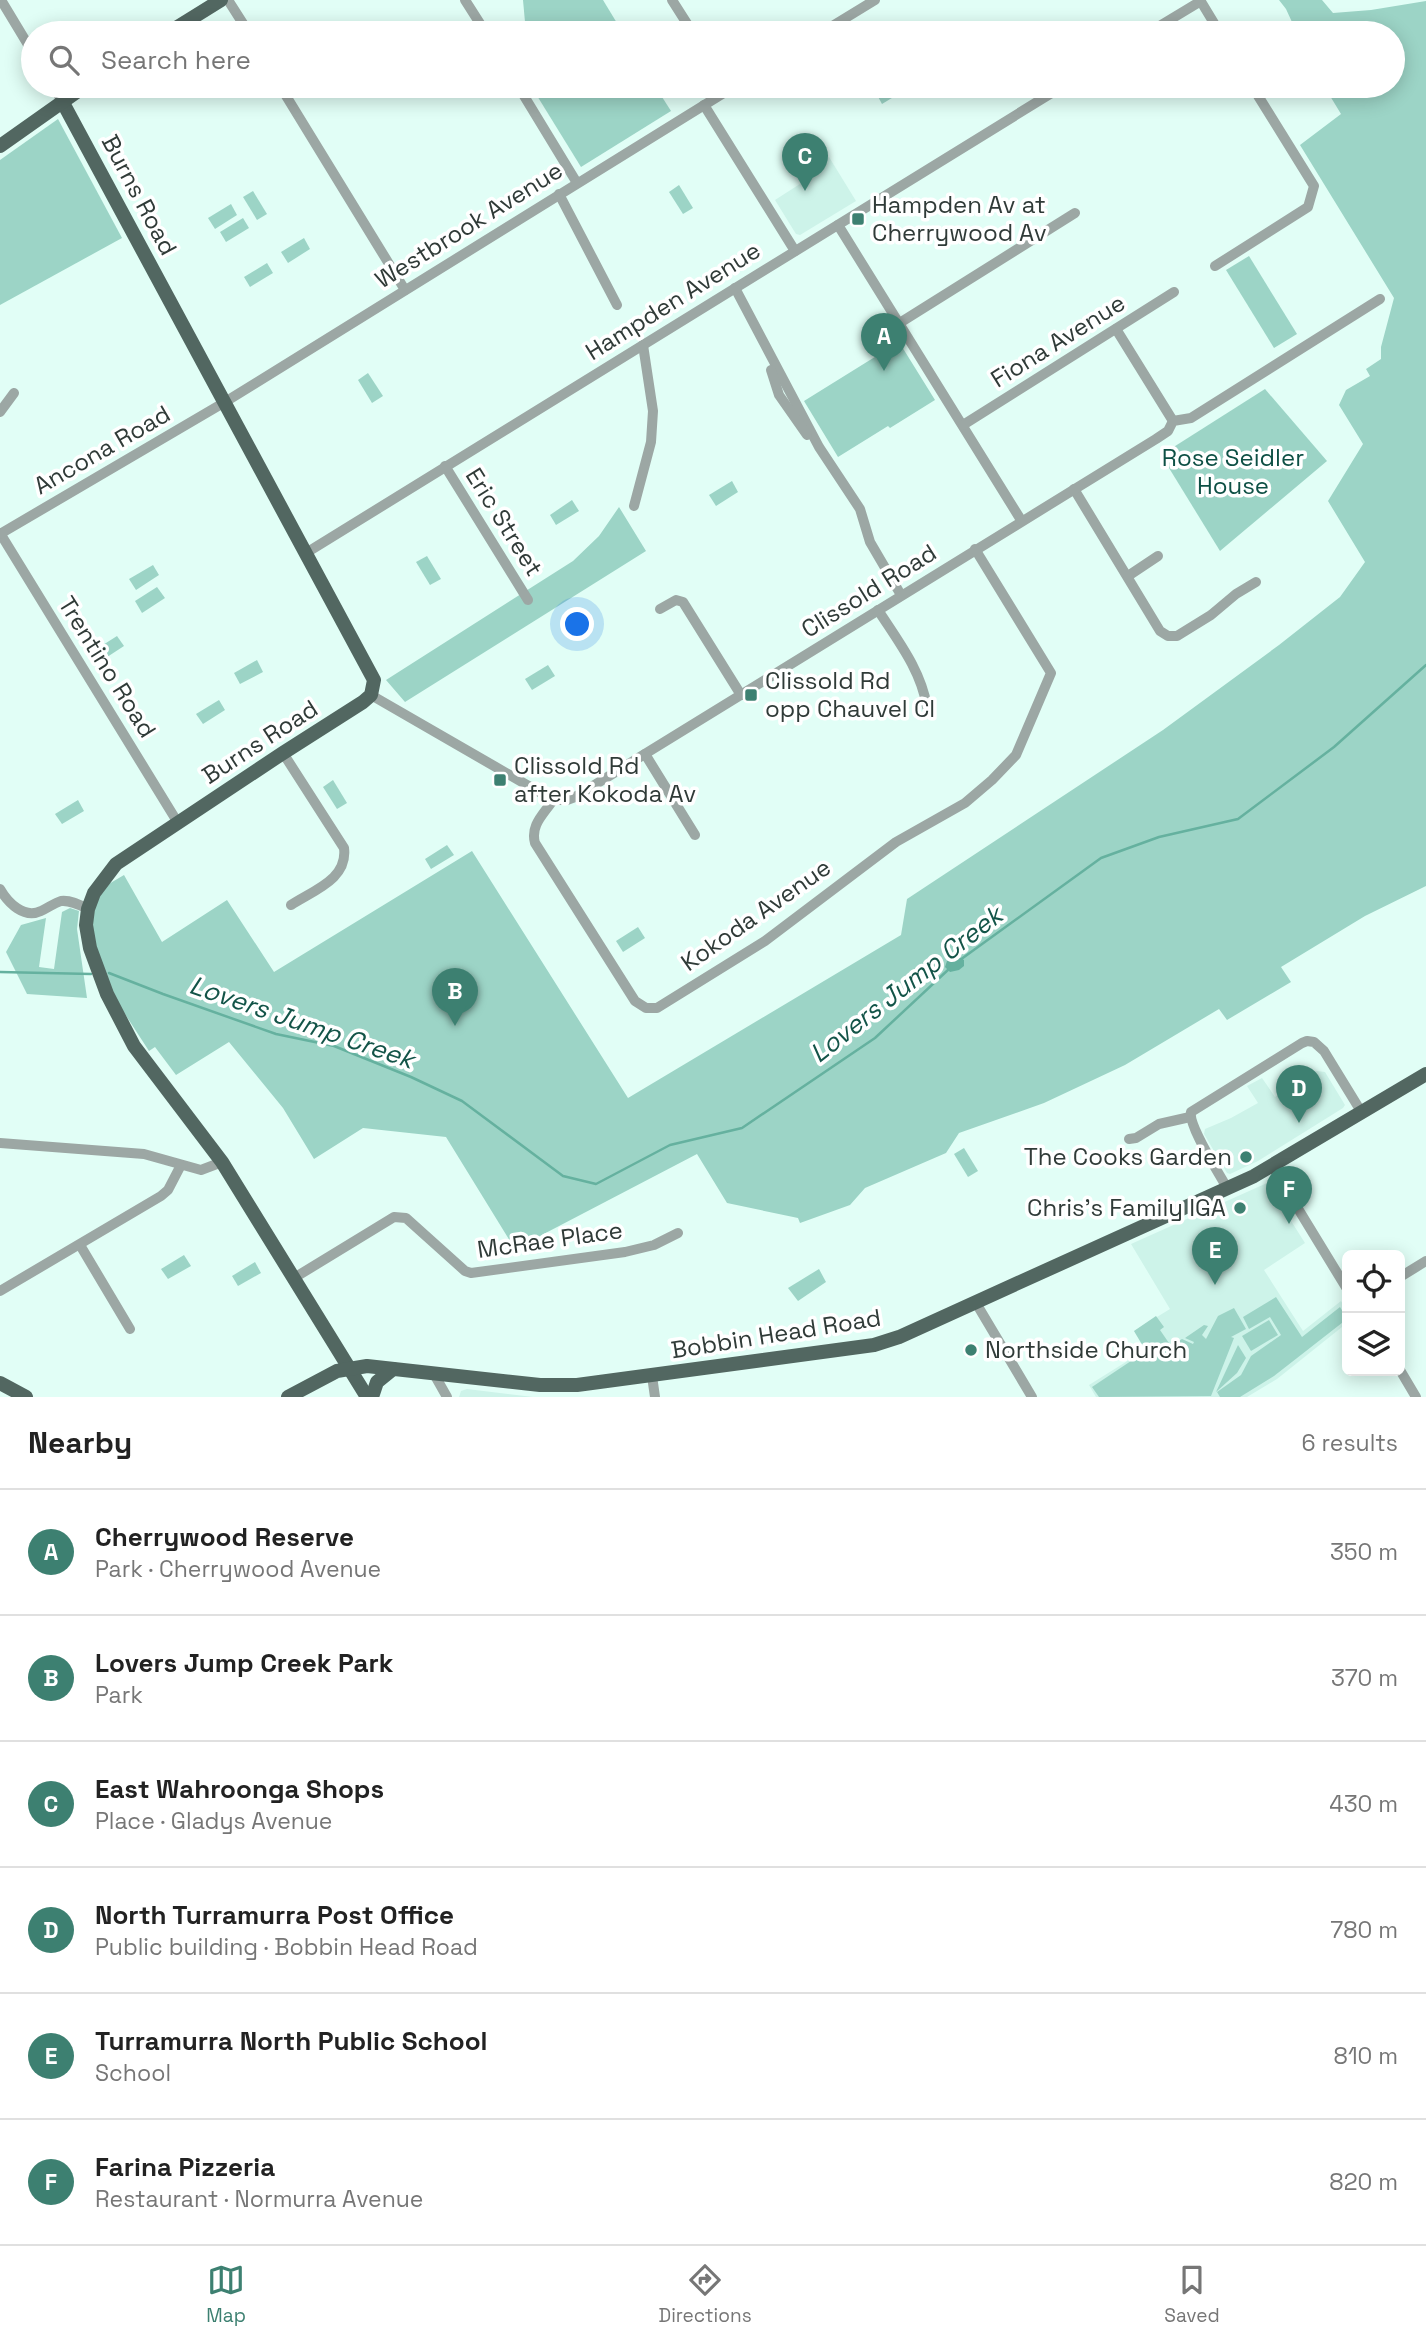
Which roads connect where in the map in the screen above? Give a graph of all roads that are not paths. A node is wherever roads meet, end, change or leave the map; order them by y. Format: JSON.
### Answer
{"nodes":[{"id":1,"x":1,"y":0,"type":"edge"},
{"id":2,"x":221,"y":0,"type":"edge"},
{"id":3,"x":228,"y":0,"type":"edge"},
{"id":4,"x":465,"y":0,"type":"edge"},
{"id":5,"x":672,"y":0,"type":"edge"},
{"id":6,"x":875,"y":0,"type":"edge"},
{"id":7,"x":1200,"y":1,"type":"edge"},
{"id":8,"x":187,"y":21,"type":"edge"},
{"id":9,"x":241,"y":21,"type":"edge"},
{"id":10,"x":478,"y":21,"type":"edge"},
{"id":11,"x":685,"y":21,"type":"edge"},
{"id":12,"x":841,"y":21,"type":"edge"},
{"id":13,"x":1168,"y":21,"type":"edge"},
{"id":14,"x":1212,"y":21,"type":"edge"},
{"id":15,"x":21,"y":33,"type":"edge"},
{"id":16,"x":60,"y":98,"type":"edge"},
{"id":17,"x":67,"y":98,"type":"edge"},
{"id":18,"x":288,"y":98,"type":"edge"},
{"id":19,"x":524,"y":98,"type":"edge"},
{"id":20,"x":714,"y":98,"type":"edge"},
{"id":21,"x":1044,"y":98,"type":"edge"},
{"id":22,"x":1259,"y":98,"type":"edge"},
{"id":23,"x":62,"y":101,"type":"junction"},
{"id":24,"x":704,"y":105,"type":"junction"},
{"id":25,"x":0,"y":146,"type":"edge"},
{"id":26,"x":577,"y":183,"type":"junction"},
{"id":27,"x":559,"y":194,"type":"junction"},
{"id":28,"x":1075,"y":213,"type":"dead end"},
{"id":29,"x":838,"y":225,"type":"junction"},
{"id":30,"x":795,"y":251,"type":"junction"},
{"id":31,"x":1215,"y":266,"type":"dead end"},
{"id":32,"x":735,"y":288,"type":"junction"},
{"id":33,"x":405,"y":290,"type":"junction"},
{"id":34,"x":1174,"y":292,"type":"dead end"},
{"id":35,"x":1380,"y":299,"type":"dead end"},
{"id":36,"x":617,"y":305,"type":"dead end"},
{"id":37,"x":898,"y":324,"type":"junction"},
{"id":38,"x":1116,"y":329,"type":"junction"},
{"id":39,"x":643,"y":345,"type":"junction"},
{"id":40,"x":14,"y":393,"type":"dead end"},
{"id":41,"x":225,"y":402,"type":"junction"},
{"id":42,"x":0,"y":412,"type":"edge"},
{"id":43,"x":1173,"y":421,"type":"junction"},
{"id":44,"x":963,"y":425,"type":"junction"},
{"id":45,"x":445,"y":467,"type":"junction"},
{"id":46,"x":1074,"y":489,"type":"junction"},
{"id":47,"x":634,"y":506,"type":"dead end"},
{"id":48,"x":1021,"y":520,"type":"junction"},
{"id":49,"x":0,"y":534,"type":"edge"},
{"id":50,"x":975,"y":549,"type":"junction"},
{"id":51,"x":306,"y":553,"type":"junction"},
{"id":52,"x":1158,"y":556,"type":"dead end"},
{"id":53,"x":1128,"y":576,"type":"junction"},
{"id":54,"x":1256,"y":582,"type":"dead end"},
{"id":55,"x":901,"y":595,"type":"junction"},
{"id":56,"x":528,"y":600,"type":"dead end"},
{"id":57,"x":660,"y":609,"type":"dead end"},
{"id":58,"x":878,"y":610,"type":"junction"},
{"id":59,"x":371,"y":695,"type":"junction"},
{"id":60,"x":741,"y":695,"type":"junction"},
{"id":61,"x":927,"y":707,"type":"dead end"},
{"id":62,"x":283,"y":752,"type":"junction"},
{"id":63,"x":645,"y":754,"type":"junction"},
{"id":64,"x":553,"y":800,"type":"junction"},
{"id":65,"x":178,"y":823,"type":"junction"},
{"id":66,"x":695,"y":835,"type":"dead end"},
{"id":67,"x":0,"y":889,"type":"edge"},
{"id":68,"x":291,"y":905,"type":"dead end"},
{"id":69,"x":88,"y":909,"type":"junction"},
{"id":70,"x":1426,"y":1074,"type":"edge"},
{"id":71,"x":1362,"y":1112,"type":"junction"},
{"id":72,"x":1189,"y":1117,"type":"junction"},
{"id":73,"x":1129,"y":1139,"type":"dead end"},
{"id":74,"x":0,"y":1143,"type":"edge"},
{"id":75,"x":222,"y":1162,"type":"junction"},
{"id":76,"x":181,"y":1165,"type":"junction"},
{"id":77,"x":1272,"y":1166,"type":"junction"},
{"id":78,"x":1227,"y":1188,"type":"junction"},
{"id":79,"x":678,"y":1233,"type":"dead end"},
{"id":80,"x":80,"y":1245,"type":"junction"},
{"id":81,"x":1426,"y":1261,"type":"edge"},
{"id":82,"x":1405,"y":1274,"type":"edge"},
{"id":83,"x":294,"y":1278,"type":"junction"},
{"id":84,"x":1342,"y":1281,"type":"edge"},
{"id":85,"x":0,"y":1291,"type":"edge"},
{"id":86,"x":976,"y":1303,"type":"junction"},
{"id":87,"x":130,"y":1329,"type":"dead end"},
{"id":88,"x":350,"y":1369,"type":"junction"},
{"id":89,"x":393,"y":1369,"type":"junction"},
{"id":90,"x":435,"y":1374,"type":"junction"},
{"id":91,"x":652,"y":1376,"type":"junction"},
{"id":92,"x":1404,"y":1376,"type":"edge"},
{"id":93,"x":0,"y":1383,"type":"edge"},
{"id":94,"x":290,"y":1396,"type":"edge"},
{"id":95,"x":1028,"y":1396,"type":"edge"},
{"id":96,"x":26,"y":1397,"type":"edge"},
{"id":97,"x":369,"y":1397,"type":"edge"},
{"id":98,"x":447,"y":1397,"type":"edge"},
{"id":99,"x":655,"y":1397,"type":"edge"},
{"id":100,"x":1416,"y":1397,"type":"edge"}],
"edges":[{"from":1,"to":15,"type":"street"},
{"from":2,"to":8,"type":"main road"},
{"from":3,"to":9,"type":"street"},
{"from":4,"to":10,"type":"street"},
{"from":5,"to":11,"type":"street"},
{"from":6,"to":12,"type":"street"},
{"from":7,"to":13,"type":"street"},
{"from":7,"to":14,"type":"street"},
{"from":16,"to":23,"type":"street","name":"Burns Road"},
{"from":17,"to":23,"type":"main road"},
{"from":18,"to":33,"type":"street"},
{"from":19,"to":26,"type":"street"},
{"from":20,"to":24,"type":"street","name":"Westbrook Avenue"},
{"from":21,"to":29,"type":"street","name":"Hampden Avenue"},
{"from":22,"to":31,"type":"street"},
{"from":23,"to":25,"type":"main road"},
{"from":23,"to":41,"type":"main road","name":"Burns Road"},
{"from":24,"to":26,"type":"street","name":"Westbrook Avenue"},
{"from":24,"to":30,"type":"street"},
{"from":26,"to":27,"type":"street","name":"Westbrook Avenue"},
{"from":27,"to":33,"type":"street","name":"Westbrook Avenue"},
{"from":27,"to":36,"type":"street"},
{"from":28,"to":37,"type":"street"},
{"from":29,"to":30,"type":"street","name":"Hampden Avenue"},
{"from":29,"to":37,"type":"street"},
{"from":30,"to":32,"type":"street","name":"Hampden Avenue"},
{"from":32,"to":39,"type":"street","name":"Hampden Avenue"},
{"from":32,"to":55,"type":"street"},
{"from":33,"to":41,"type":"street","name":"Westbrook Avenue"},
{"from":34,"to":38,"type":"street","name":"Fiona Avenue"},
{"from":35,"to":43,"type":"street","name":"Clissold Road"},
{"from":37,"to":44,"type":"street"},
{"from":38,"to":43,"type":"street"},
{"from":38,"to":44,"type":"street","name":"Fiona Avenue"},
{"from":39,"to":45,"type":"street","name":"Hampden Avenue"},
{"from":39,"to":47,"type":"street"},
{"from":40,"to":42,"type":"street"},
{"from":41,"to":49,"type":"street","name":"Ancona Road"},
{"from":41,"to":51,"type":"main road","name":"Burns Road"},
{"from":43,"to":46,"type":"street","name":"Clissold Road"},
{"from":44,"to":48,"type":"street"},
{"from":45,"to":51,"type":"street","name":"Hampden Avenue"},
{"from":45,"to":56,"type":"street","name":"Eric Street"},
{"from":46,"to":48,"type":"street","name":"Clissold Road"},
{"from":46,"to":53,"type":"street"},
{"from":48,"to":50,"type":"street","name":"Clissold Road"},
{"from":49,"to":65,"type":"street","name":"Trentino Road"},
{"from":50,"to":55,"type":"street","name":"Clissold Road"},
{"from":50,"to":64,"type":"street","name":"Kokoda Avenue"},
{"from":51,"to":59,"type":"main road","name":"Burns Road"},
{"from":52,"to":53,"type":"street"},
{"from":53,"to":54,"type":"street"},
{"from":55,"to":58,"type":"street","name":"Clissold Road"},
{"from":57,"to":60,"type":"street"},
{"from":58,"to":60,"type":"street","name":"Clissold Road"},
{"from":58,"to":61,"type":"street"},
{"from":59,"to":62,"type":"main road","name":"Burns Road"},
{"from":59,"to":64,"type":"street"},
{"from":60,"to":63,"type":"street","name":"Clissold Road"},
{"from":62,"to":65,"type":"main road","name":"Burns Road"},
{"from":62,"to":68,"type":"street"},
{"from":63,"to":64,"type":"street","name":"Clissold Road"},
{"from":63,"to":66,"type":"street"},
{"from":65,"to":69,"type":"main road","name":"Burns Road"},
{"from":67,"to":69,"type":"street"},
{"from":69,"to":75,"type":"main road","name":"Burns Road"},
{"from":70,"to":71,"type":"main road","name":"Bobbin Head Road"},
{"from":71,"to":72,"type":"street"},
{"from":71,"to":77,"type":"main road","name":"Bobbin Head Road"},
{"from":72,"to":73,"type":"street"},
{"from":72,"to":78,"type":"street"},
{"from":74,"to":76,"type":"street"},
{"from":75,"to":76,"type":"street"},
{"from":75,"to":83,"type":"main road","name":"Burns Road"},
{"from":76,"to":80,"type":"street"},
{"from":77,"to":78,"type":"main road","name":"Bobbin Head Road"},
{"from":77,"to":84,"type":"street"},
{"from":78,"to":86,"type":"main road","name":"Bobbin Head Road"},
{"from":79,"to":83,"type":"street","name":"McRae Place"},
{"from":80,"to":85,"type":"street"},
{"from":80,"to":87,"type":"street"},
{"from":81,"to":82,"type":"street"},
{"from":83,"to":88,"type":"main road","name":"Burns Road"},
{"from":86,"to":91,"type":"main road","name":"Bobbin Head Road"},
{"from":86,"to":95,"type":"street"},
{"from":88,"to":89,"type":"main road","name":"Bobbin Head Road"},
{"from":88,"to":94,"type":"main road","name":"Bobbin Head Road"},
{"from":88,"to":97,"type":"main road","name":"Burns Road"},
{"from":89,"to":90,"type":"main road","name":"Bobbin Head Road"},
{"from":89,"to":97,"type":"main road"},
{"from":90,"to":91,"type":"main road","name":"Bobbin Head Road"},
{"from":90,"to":98,"type":"street"},
{"from":91,"to":99,"type":"street"},
{"from":92,"to":100,"type":"street"},
{"from":93,"to":96,"type":"main road"}]}
